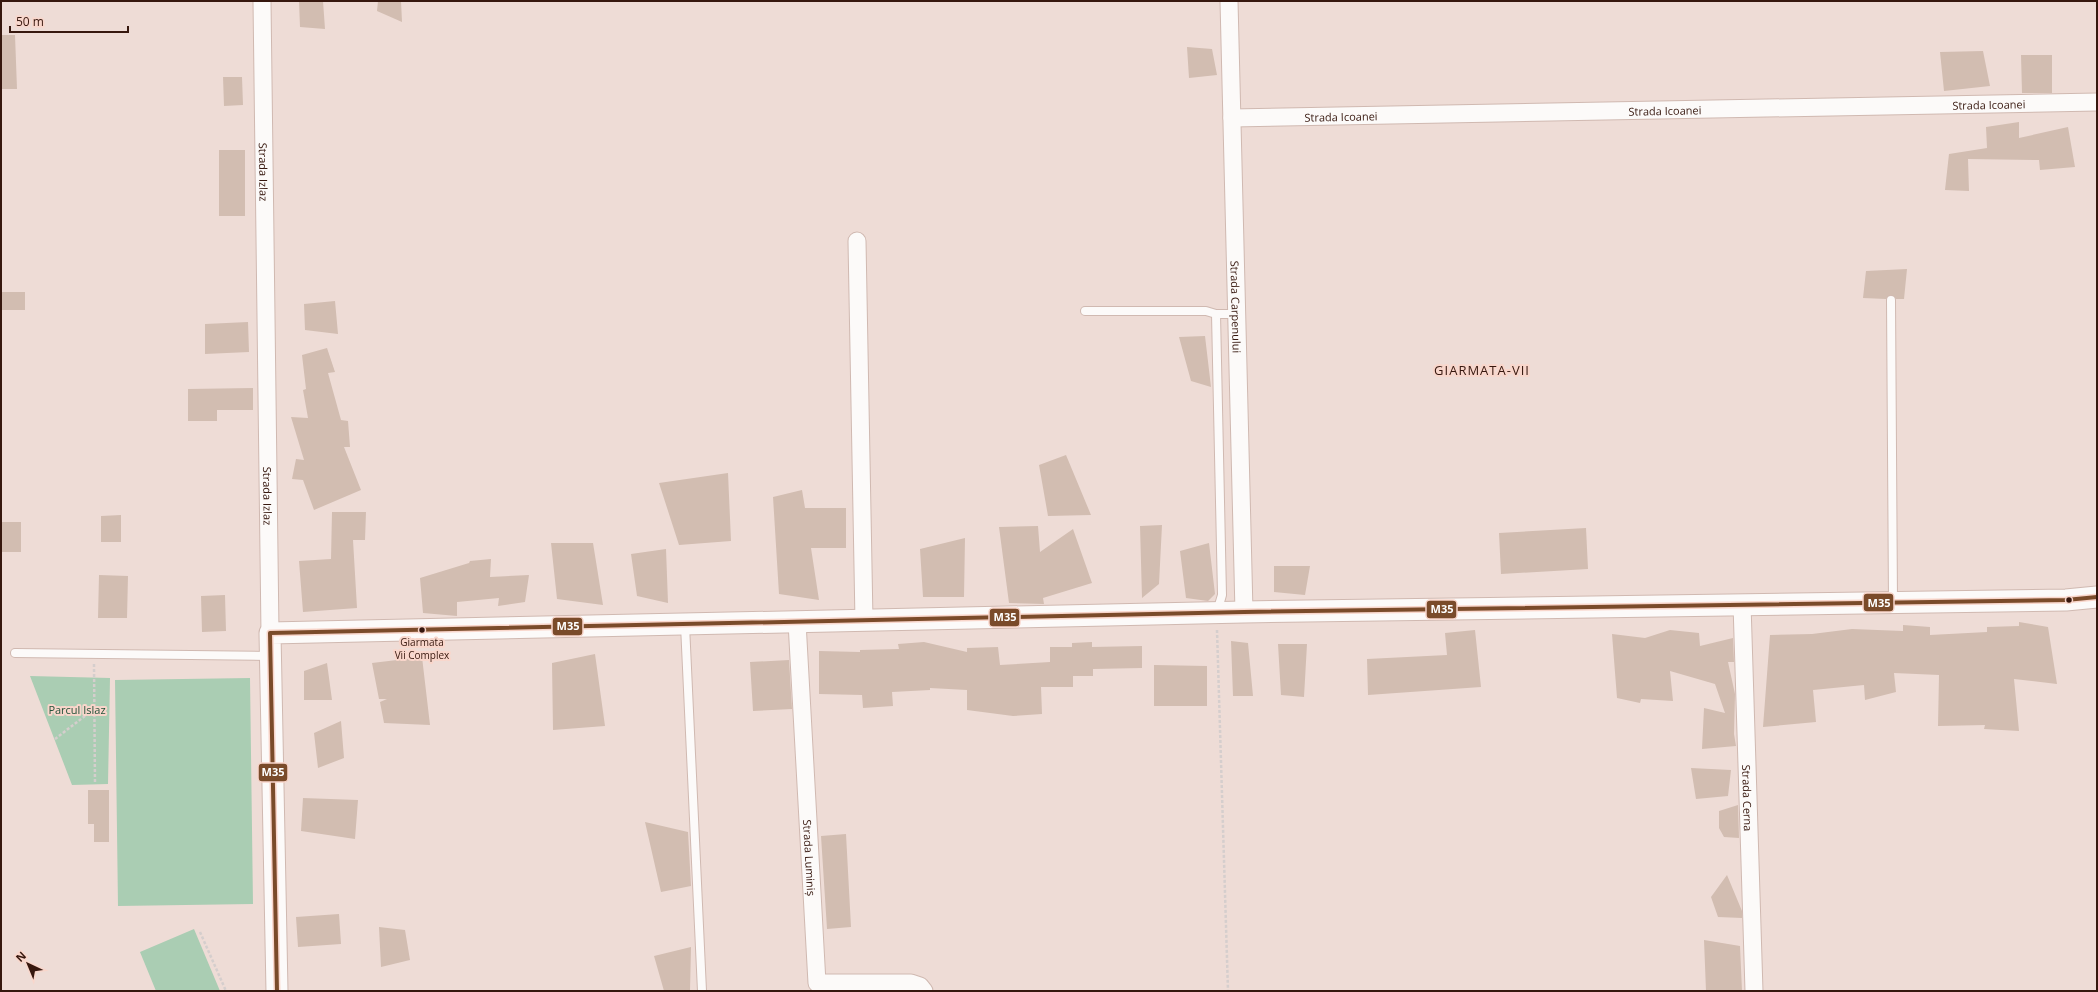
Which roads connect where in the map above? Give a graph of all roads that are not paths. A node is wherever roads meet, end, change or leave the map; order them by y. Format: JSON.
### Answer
{"nodes":[{"id":1,"x":262,"y":1,"type":"edge"},
{"id":2,"x":1229,"y":1,"type":"edge"},
{"id":3,"x":2097,"y":102,"type":"edge"},
{"id":4,"x":1232,"y":118,"type":"junction"},
{"id":5,"x":858,"y":240,"type":"dead end"},
{"id":6,"x":1891,"y":300,"type":"dead end"},
{"id":7,"x":1085,"y":311,"type":"dead end"},
{"id":8,"x":1216,"y":314,"type":"junction"},
{"id":9,"x":1237,"y":314,"type":"junction"},
{"id":10,"x":2097,"y":597,"type":"edge"},
{"id":11,"x":1893,"y":602,"type":"junction"},
{"id":12,"x":1742,"y":604,"type":"junction"},
{"id":13,"x":1244,"y":612,"type":"junction"},
{"id":14,"x":1217,"y":613,"type":"junction"},
{"id":15,"x":864,"y":621,"type":"junction"},
{"id":16,"x":797,"y":622,"type":"junction"},
{"id":17,"x":685,"y":625,"type":"junction"},
{"id":18,"x":270,"y":634,"type":"junction"},
{"id":19,"x":15,"y":653,"type":"dead end"},
{"id":20,"x":270,"y":656,"type":"junction"},
{"id":21,"x":817,"y":987,"type":"edge"},
{"id":22,"x":276,"y":991,"type":"edge"},
{"id":23,"x":702,"y":991,"type":"edge"},
{"id":24,"x":924,"y":991,"type":"edge"},
{"id":25,"x":1754,"y":991,"type":"edge"}],
"edges":[{"from":1,"to":18,"type":"street","name":"Strada Izlaz"},
{"from":2,"to":4,"type":"street","name":"Strada Carpenului"},
{"from":3,"to":4,"type":"street","name":"Strada Icoanei"},
{"from":4,"to":9,"type":"street","name":"Strada Carpenului"},
{"from":5,"to":15,"type":"street"},
{"from":6,"to":11,"type":"lane"},
{"from":7,"to":8,"type":"lane"},
{"from":8,"to":9,"type":"lane"},
{"from":8,"to":14,"type":"lane"},
{"from":9,"to":13,"type":"street","name":"Strada Carpenului"},
{"from":10,"to":11,"type":"street"},
{"from":11,"to":12,"type":"street"},
{"from":12,"to":13,"type":"street"},
{"from":12,"to":25,"type":"street","name":"Strada Cerna"},
{"from":13,"to":14,"type":"street"},
{"from":14,"to":15,"type":"street"},
{"from":15,"to":16,"type":"street"},
{"from":16,"to":17,"type":"street"},
{"from":16,"to":21,"type":"street","name":"Strada Luminiș"},
{"from":17,"to":18,"type":"street"},
{"from":17,"to":23,"type":"lane"},
{"from":18,"to":20,"type":"street","name":"Strada Izlaz"},
{"from":19,"to":20,"type":"lane"},
{"from":20,"to":22,"type":"street","name":"Strada Izlaz"},
{"from":21,"to":24,"type":"street","name":"Strada Luminiș"}]}
